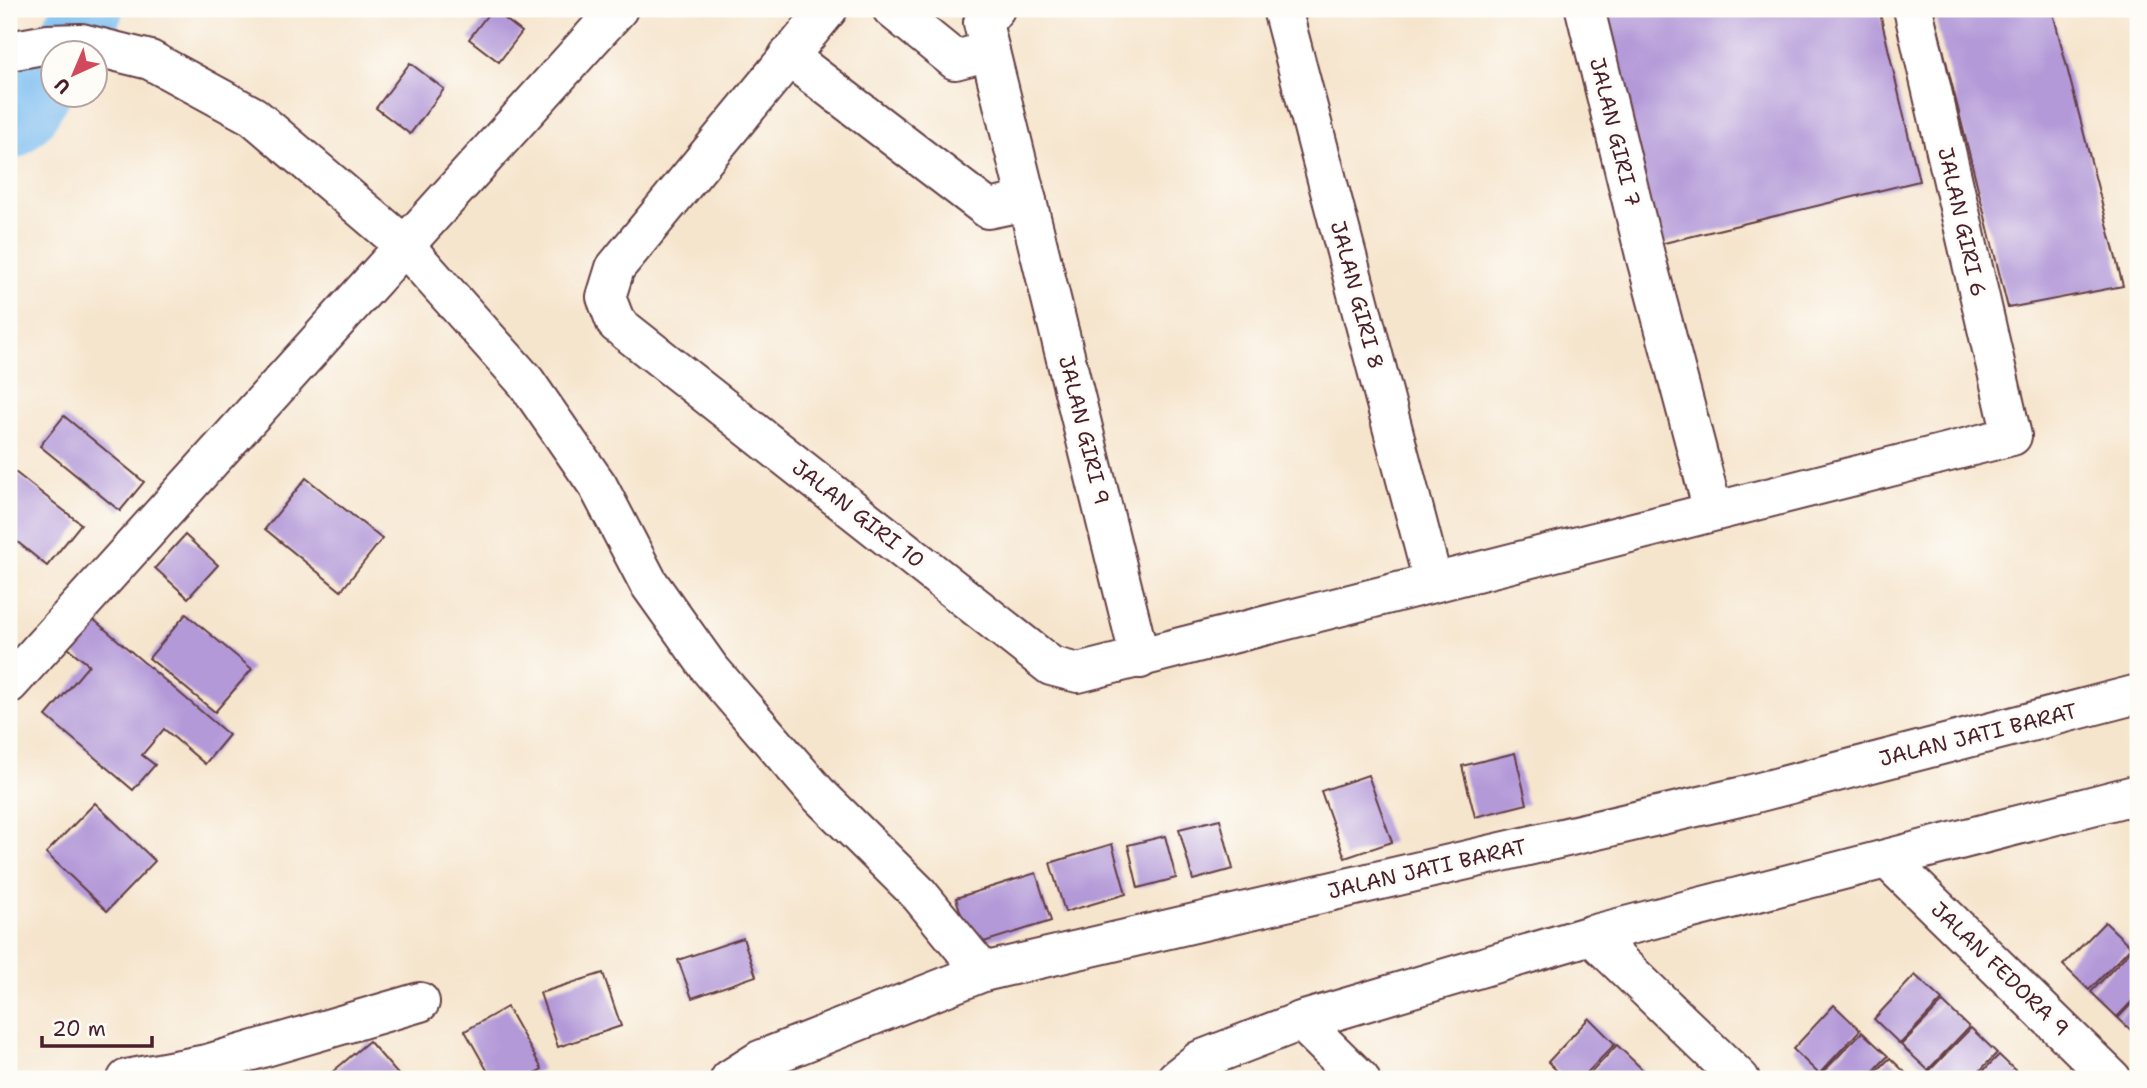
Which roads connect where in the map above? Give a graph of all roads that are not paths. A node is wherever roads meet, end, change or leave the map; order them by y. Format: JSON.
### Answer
{"nodes":[{"id":1,"x":618,"y":9,"type":"edge"},
{"id":2,"x":828,"y":9,"type":"edge"},
{"id":3,"x":892,"y":9,"type":"edge"},
{"id":4,"x":1282,"y":9,"type":"edge"},
{"id":5,"x":1585,"y":9,"type":"edge"},
{"id":6,"x":1913,"y":9,"type":"edge"},
{"id":7,"x":990,"y":28,"type":"edge"},
{"id":8,"x":9,"y":51,"type":"edge"},
{"id":9,"x":788,"y":56,"type":"junction"},
{"id":10,"x":1027,"y":201,"type":"junction"},
{"id":11,"x":404,"y":244,"type":"junction"},
{"id":12,"x":2012,"y":436,"type":"joint"},
{"id":13,"x":1713,"y":511,"type":"junction"},
{"id":14,"x":1433,"y":582,"type":"junction"},
{"id":15,"x":1140,"y":659,"type":"junction"},
{"id":16,"x":9,"y":684,"type":"edge"},
{"id":17,"x":2138,"y":694,"type":"edge"},
{"id":18,"x":2138,"y":794,"type":"edge"},
{"id":19,"x":1888,"y":860,"type":"junction"},
{"id":20,"x":1591,"y":935,"type":"junction"},
{"id":21,"x":983,"y":972,"type":"junction"},
{"id":22,"x":421,"y":1002,"type":"dead end"},
{"id":23,"x":1301,"y":1021,"type":"junction"},
{"id":24,"x":127,"y":1079,"type":"edge"},
{"id":25,"x":730,"y":1079,"type":"edge"},
{"id":26,"x":1176,"y":1079,"type":"edge"},
{"id":27,"x":1360,"y":1079,"type":"edge"},
{"id":28,"x":1740,"y":1079,"type":"edge"},
{"id":29,"x":2112,"y":1079,"type":"edge"}],
"edges":[{"from":1,"to":11,"type":"street"},
{"from":2,"to":9,"type":"street"},
{"from":3,"to":7,"type":"street","name":"JALAN GIRI 9"},
{"from":4,"to":14,"type":"street","name":"JALAN GIRI 8"},
{"from":5,"to":13,"type":"street","name":"JALAN GIRI 7"},
{"from":6,"to":12,"type":"street","name":"JALAN GIRI 6"},
{"from":7,"to":10,"type":"street","name":"JALAN GIRI 9"},
{"from":8,"to":11,"type":"street"},
{"from":9,"to":10,"type":"street"},
{"from":9,"to":15,"type":"street","name":"JALAN GIRI 10"},
{"from":10,"to":15,"type":"street","name":"JALAN GIRI 9"},
{"from":11,"to":16,"type":"street"},
{"from":11,"to":21,"type":"street"},
{"from":12,"to":13,"type":"street","name":"JALAN GIRI 10"},
{"from":13,"to":14,"type":"street","name":"JALAN GIRI 10"},
{"from":14,"to":15,"type":"street","name":"JALAN GIRI 10"},
{"from":17,"to":21,"type":"street","name":"JALAN JATI BARAT"},
{"from":18,"to":19,"type":"street"},
{"from":19,"to":20,"type":"street"},
{"from":19,"to":29,"type":"street","name":"JALAN FEDORA 9"},
{"from":20,"to":23,"type":"street"},
{"from":20,"to":28,"type":"street"},
{"from":21,"to":25,"type":"street","name":"JALAN JATI BARAT"},
{"from":22,"to":24,"type":"street"},
{"from":23,"to":26,"type":"street"},
{"from":23,"to":27,"type":"street"}]}
